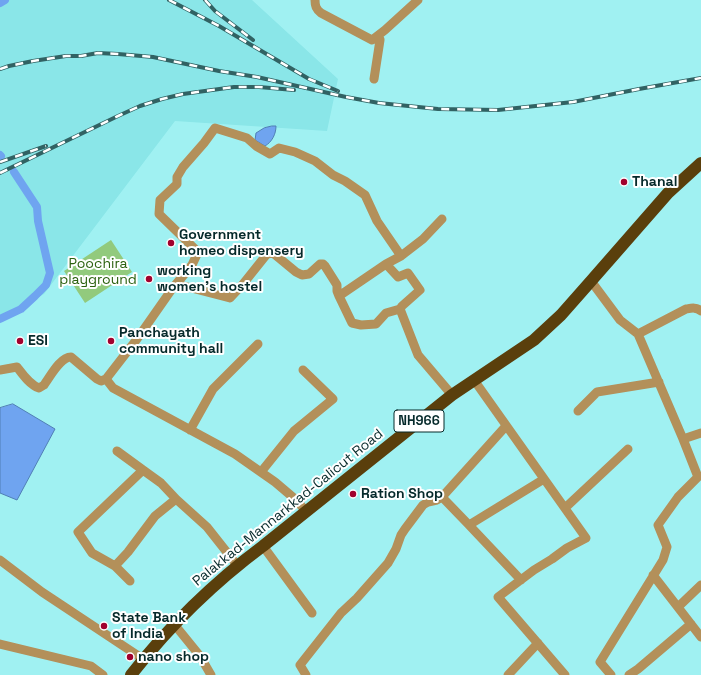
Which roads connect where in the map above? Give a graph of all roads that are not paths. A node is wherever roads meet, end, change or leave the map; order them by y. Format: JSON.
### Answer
{"nodes":[{"id":1,"x":316,"y":0,"type":"edge"},
{"id":2,"x":418,"y":0,"type":"edge"},
{"id":3,"x":375,"y":39,"type":"junction"},
{"id":4,"x":374,"y":79,"type":"dead end"},
{"id":5,"x":701,"y":163,"type":"edge"},
{"id":6,"x":442,"y":218,"type":"dead end"},
{"id":7,"x":401,"y":256,"type":"junction"},
{"id":8,"x":386,"y":264,"type":"junction"},
{"id":9,"x":591,"y":281,"type":"junction"},
{"id":10,"x":176,"y":284,"type":"junction"},
{"id":11,"x":339,"y":296,"type":"junction"},
{"id":12,"x":400,"y":309,"type":"junction"},
{"id":13,"x":701,"y":311,"type":"edge"},
{"id":14,"x":638,"y":334,"type":"junction"},
{"id":15,"x":258,"y":344,"type":"dead end"},
{"id":16,"x":0,"y":370,"type":"edge"},
{"id":17,"x":303,"y":370,"type":"dead end"},
{"id":18,"x":106,"y":379,"type":"junction"},
{"id":19,"x":474,"y":380,"type":"junction"},
{"id":20,"x":659,"y":382,"type":"junction"},
{"id":21,"x":452,"y":395,"type":"junction"},
{"id":22,"x":578,"y":411,"type":"dead end"},
{"id":23,"x":506,"y":426,"type":"junction"},
{"id":24,"x":190,"y":430,"type":"junction"},
{"id":25,"x":701,"y":433,"type":"edge"},
{"id":26,"x":683,"y":439,"type":"junction"},
{"id":27,"x":628,"y":450,"type":"dead end"},
{"id":28,"x":117,"y":451,"type":"dead end"},
{"id":29,"x":143,"y":470,"type":"junction"},
{"id":30,"x":262,"y":472,"type":"junction"},
{"id":31,"x":700,"y":476,"type":"edge"},
{"id":32,"x":544,"y":479,"type":"junction"},
{"id":33,"x":442,"y":497,"type":"junction"},
{"id":34,"x":176,"y":499,"type":"junction"},
{"id":35,"x":565,"y":508,"type":"junction"},
{"id":36,"x":306,"y":510,"type":"junction"},
{"id":37,"x":469,"y":525,"type":"junction"},
{"id":38,"x":263,"y":546,"type":"junction"},
{"id":39,"x":0,"y":560,"type":"edge"},
{"id":40,"x":237,"y":565,"type":"junction"},
{"id":41,"x":115,"y":566,"type":"junction"},
{"id":42,"x":653,"y":575,"type":"junction"},
{"id":43,"x":522,"y":580,"type":"junction"},
{"id":44,"x":130,"y":581,"type":"dead end"},
{"id":45,"x":701,"y":585,"type":"edge"},
{"id":46,"x":678,"y":607,"type":"junction"},
{"id":47,"x":312,"y":613,"type":"dead end"},
{"id":48,"x":174,"y":624,"type":"junction"},
{"id":49,"x":691,"y":624,"type":"junction"},
{"id":50,"x":701,"y":637,"type":"edge"},
{"id":51,"x":538,"y":643,"type":"junction"},
{"id":52,"x":0,"y":644,"type":"edge"},
{"id":53,"x":143,"y":659,"type":"junction"},
{"id":54,"x":103,"y":675,"type":"edge"},
{"id":55,"x":131,"y":675,"type":"edge"},
{"id":56,"x":211,"y":675,"type":"edge"},
{"id":57,"x":306,"y":675,"type":"edge"},
{"id":58,"x":508,"y":675,"type":"edge"},
{"id":59,"x":565,"y":675,"type":"edge"},
{"id":60,"x":611,"y":675,"type":"edge"},
{"id":61,"x":629,"y":675,"type":"edge"}],
"edges":[{"from":1,"to":3,"type":"street"},
{"from":2,"to":3,"type":"street"},
{"from":3,"to":4,"type":"street"},
{"from":5,"to":9,"type":"highway","name":"Palakkad-Mannarkkad-Calicut Road","number":"NH966"},
{"from":6,"to":7,"type":"street"},
{"from":7,"to":8,"type":"street"},
{"from":7,"to":10,"type":"street"},
{"from":8,"to":11,"type":"street"},
{"from":8,"to":12,"type":"street"},
{"from":9,"to":14,"type":"street"},
{"from":9,"to":19,"type":"highway","name":"Palakkad-Mannarkkad-Calicut Road","number":"NH966"},
{"from":10,"to":11,"type":"street"},
{"from":10,"to":18,"type":"street"},
{"from":11,"to":12,"type":"street"},
{"from":12,"to":21,"type":"street"},
{"from":13,"to":14,"type":"street"},
{"from":14,"to":20,"type":"street"},
{"from":15,"to":24,"type":"street"},
{"from":16,"to":18,"type":"street"},
{"from":17,"to":30,"type":"street"},
{"from":18,"to":24,"type":"street"},
{"from":19,"to":21,"type":"highway","name":"Palakkad-Mannarkkad-Calicut Road","number":"NH966"},
{"from":19,"to":23,"type":"street"},
{"from":20,"to":22,"type":"street"},
{"from":20,"to":26,"type":"street"},
{"from":21,"to":36,"type":"highway","name":"Palakkad-Mannarkkad-Calicut Road","number":"NH966"},
{"from":23,"to":32,"type":"street"},
{"from":23,"to":33,"type":"street"},
{"from":24,"to":30,"type":"street"},
{"from":25,"to":26,"type":"street"},
{"from":26,"to":31,"type":"street"},
{"from":27,"to":35,"type":"street"},
{"from":28,"to":29,"type":"street"},
{"from":29,"to":34,"type":"street"},
{"from":29,"to":41,"type":"street"},
{"from":30,"to":36,"type":"street"},
{"from":31,"to":42,"type":"street"},
{"from":32,"to":35,"type":"street"},
{"from":32,"to":37,"type":"street"},
{"from":33,"to":37,"type":"street"},
{"from":33,"to":57,"type":"street"},
{"from":34,"to":40,"type":"street"},
{"from":34,"to":41,"type":"street"},
{"from":35,"to":43,"type":"street"},
{"from":36,"to":38,"type":"highway","name":"Palakkad-Mannarkkad-Calicut Road","number":"NH966"},
{"from":37,"to":43,"type":"street"},
{"from":38,"to":40,"type":"highway","name":"Palakkad-Mannarkkad-Calicut Road","number":"NH966"},
{"from":38,"to":47,"type":"street"},
{"from":39,"to":53,"type":"street"},
{"from":40,"to":48,"type":"highway","name":"Palakkad-Mannarkkad-Calicut Road","number":"NH966"},
{"from":41,"to":44,"type":"street"},
{"from":42,"to":46,"type":"street"},
{"from":42,"to":60,"type":"street"},
{"from":43,"to":51,"type":"street"},
{"from":45,"to":46,"type":"street"},
{"from":46,"to":49,"type":"street"},
{"from":48,"to":53,"type":"highway","name":"Palakkad-Mannarkkad-Calicut Road","number":"NH966"},
{"from":48,"to":56,"type":"street"},
{"from":49,"to":50,"type":"street"},
{"from":49,"to":61,"type":"street"},
{"from":51,"to":58,"type":"street"},
{"from":51,"to":59,"type":"street"},
{"from":52,"to":54,"type":"street"},
{"from":53,"to":55,"type":"highway","name":"Palakkad-Mannarkkad-Calicut Road","number":"NH966"}]}
